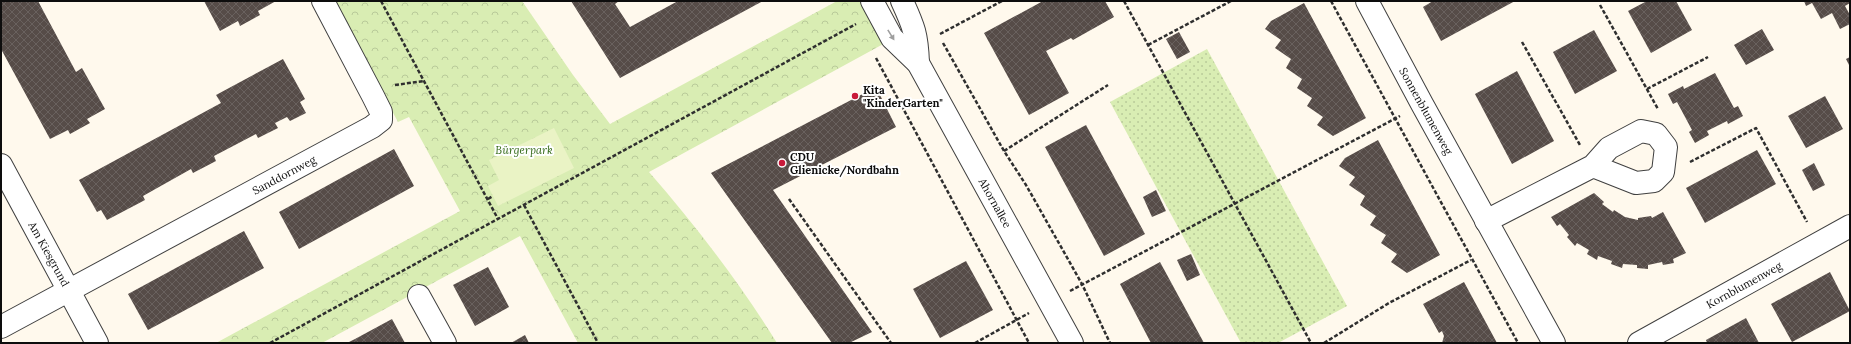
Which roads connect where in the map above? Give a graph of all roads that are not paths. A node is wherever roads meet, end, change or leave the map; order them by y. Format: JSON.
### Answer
{"nodes":[{"id":1,"x":323,"y":1,"type":"edge"},
{"id":2,"x":872,"y":1,"type":"edge"},
{"id":3,"x":902,"y":1,"type":"edge"},
{"id":4,"x":1367,"y":1,"type":"edge"},
{"id":5,"x":918,"y":63,"type":"junction"},
{"id":6,"x":1,"y":165,"type":"edge"},
{"id":7,"x":1593,"y":166,"type":"junction"},
{"id":8,"x":1486,"y":221,"type":"junction"},
{"id":9,"x":1850,"y":226,"type":"edge"},
{"id":10,"x":69,"y":291,"type":"junction"},
{"id":11,"x":419,"y":296,"type":"dead end"},
{"id":12,"x":1,"y":327,"type":"edge"},
{"id":13,"x":97,"y":343,"type":"edge"},
{"id":14,"x":445,"y":343,"type":"edge"},
{"id":15,"x":1072,"y":343,"type":"edge"},
{"id":16,"x":1554,"y":343,"type":"edge"},
{"id":17,"x":1639,"y":343,"type":"edge"}],
"edges":[{"from":1,"to":10,"type":"street","name":"Sanddornweg"},
{"from":2,"to":5,"type":"street","name":"Ahornallee","one_way":true},
{"from":3,"to":5,"type":"street","name":"Ahornallee"},
{"from":4,"to":8,"type":"street","name":"Sonnenblumenweg"},
{"from":5,"to":15,"type":"street","name":"Ahornallee"},
{"from":6,"to":10,"type":"street","name":"Am Kiesgrund"},
{"from":7,"to":7,"type":"street"},
{"from":7,"to":8,"type":"street"},
{"from":8,"to":16,"type":"street","name":"Sonnenblumenweg"},
{"from":9,"to":17,"type":"street","name":"Kornblumenweg"},
{"from":10,"to":12,"type":"street"},
{"from":10,"to":13,"type":"street","name":"Am Kiesgrund"},
{"from":11,"to":14,"type":"street"}]}
